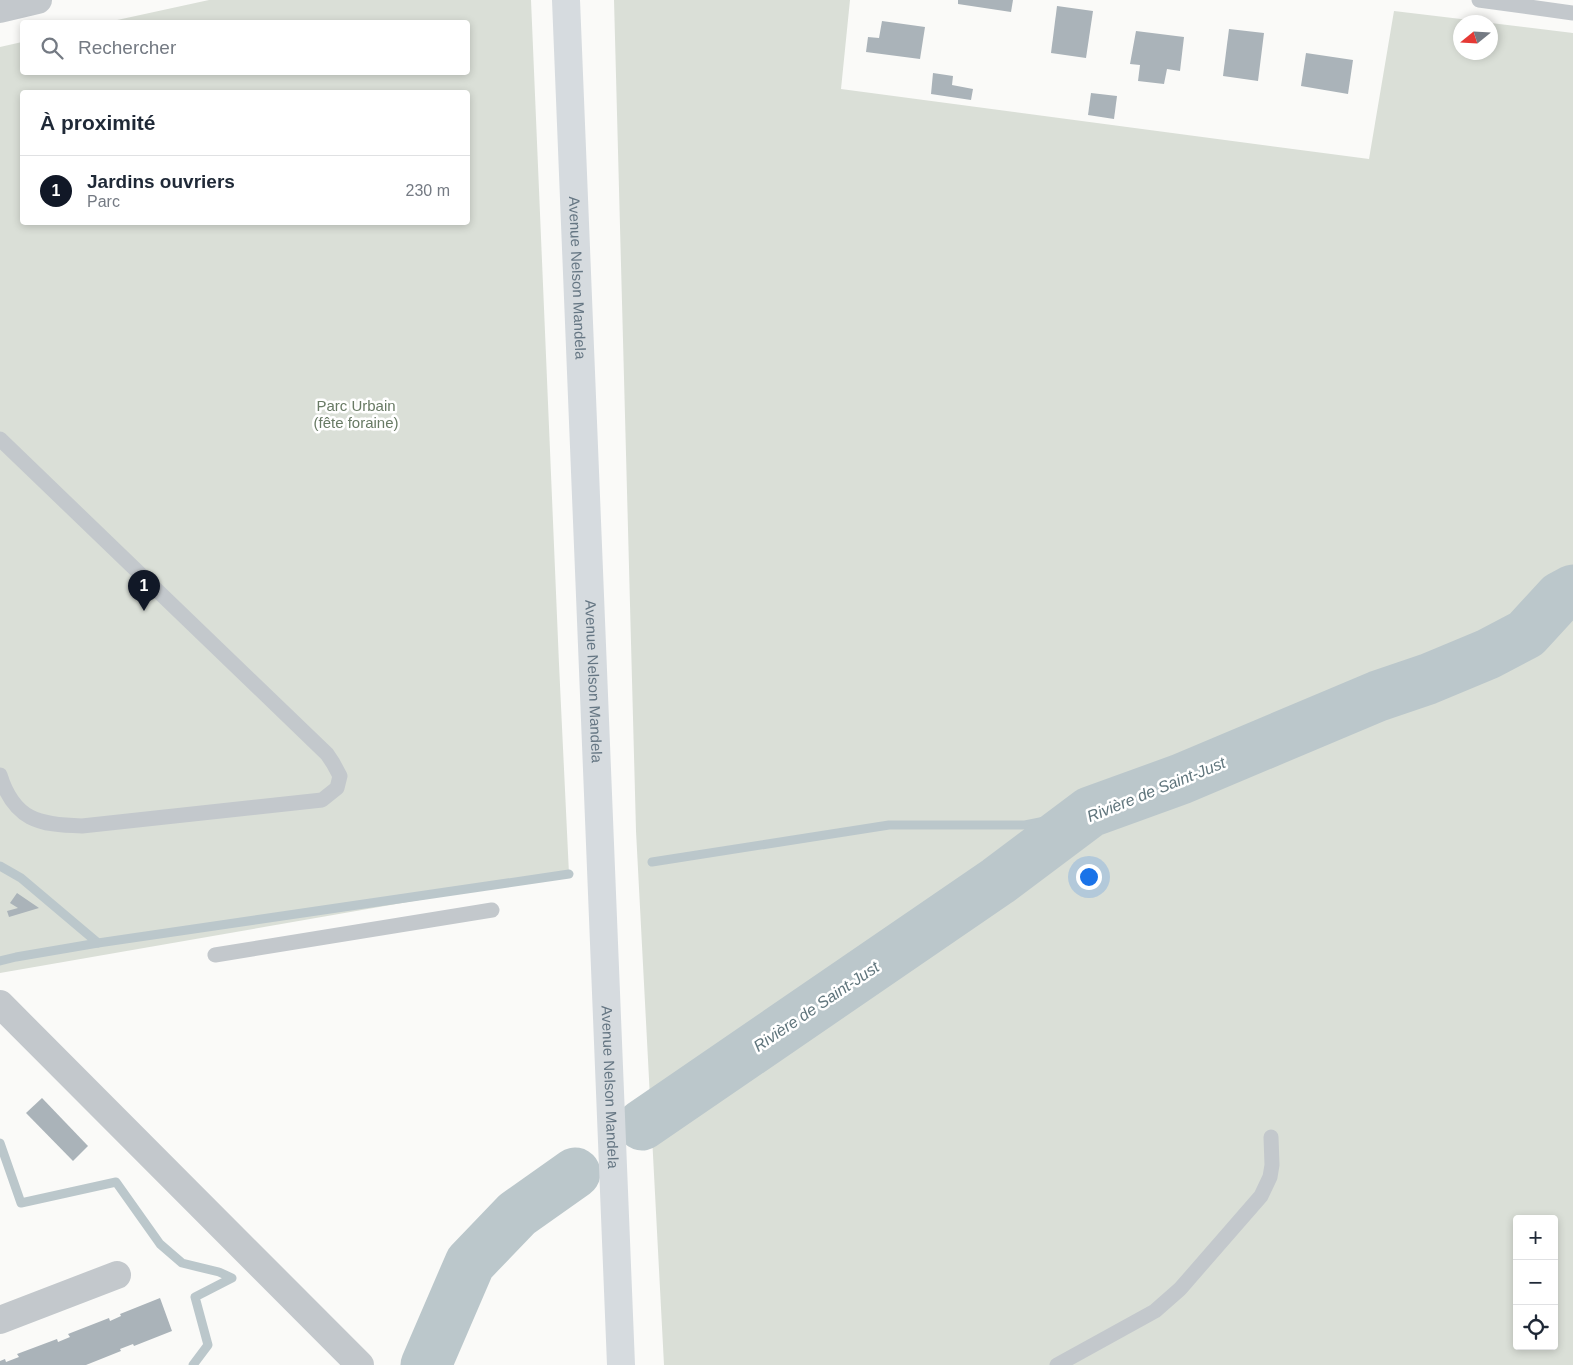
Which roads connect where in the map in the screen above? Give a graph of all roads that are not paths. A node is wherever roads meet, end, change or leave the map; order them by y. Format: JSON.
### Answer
{"nodes":[{"id":1,"x":566,"y":0,"type":"edge"},
{"id":2,"x":1479,"y":0,"type":"edge"},
{"id":3,"x":1573,"y":13,"type":"edge"},
{"id":4,"x":0,"y":439,"type":"edge"},
{"id":5,"x":0,"y":775,"type":"edge"},
{"id":6,"x":492,"y":910,"type":"dead end"},
{"id":7,"x":215,"y":955,"type":"dead end"},
{"id":8,"x":0,"y":1004,"type":"edge"},
{"id":9,"x":1271,"y":1137,"type":"dead end"},
{"id":10,"x":117,"y":1275,"type":"dead end"},
{"id":11,"x":0,"y":1320,"type":"edge"},
{"id":12,"x":360,"y":1365,"type":"edge"},
{"id":13,"x":621,"y":1365,"type":"edge"},
{"id":14,"x":1057,"y":1365,"type":"edge"}],
"edges":[{"from":1,"to":13,"type":"street","name":"Avenue Nelson Mandela"},
{"from":2,"to":3,"type":"lane"},
{"from":4,"to":5,"type":"lane"},
{"from":6,"to":7,"type":"lane"},
{"from":8,"to":12,"type":"street"},
{"from":9,"to":14,"type":"lane"},
{"from":10,"to":11,"type":"street"}]}
